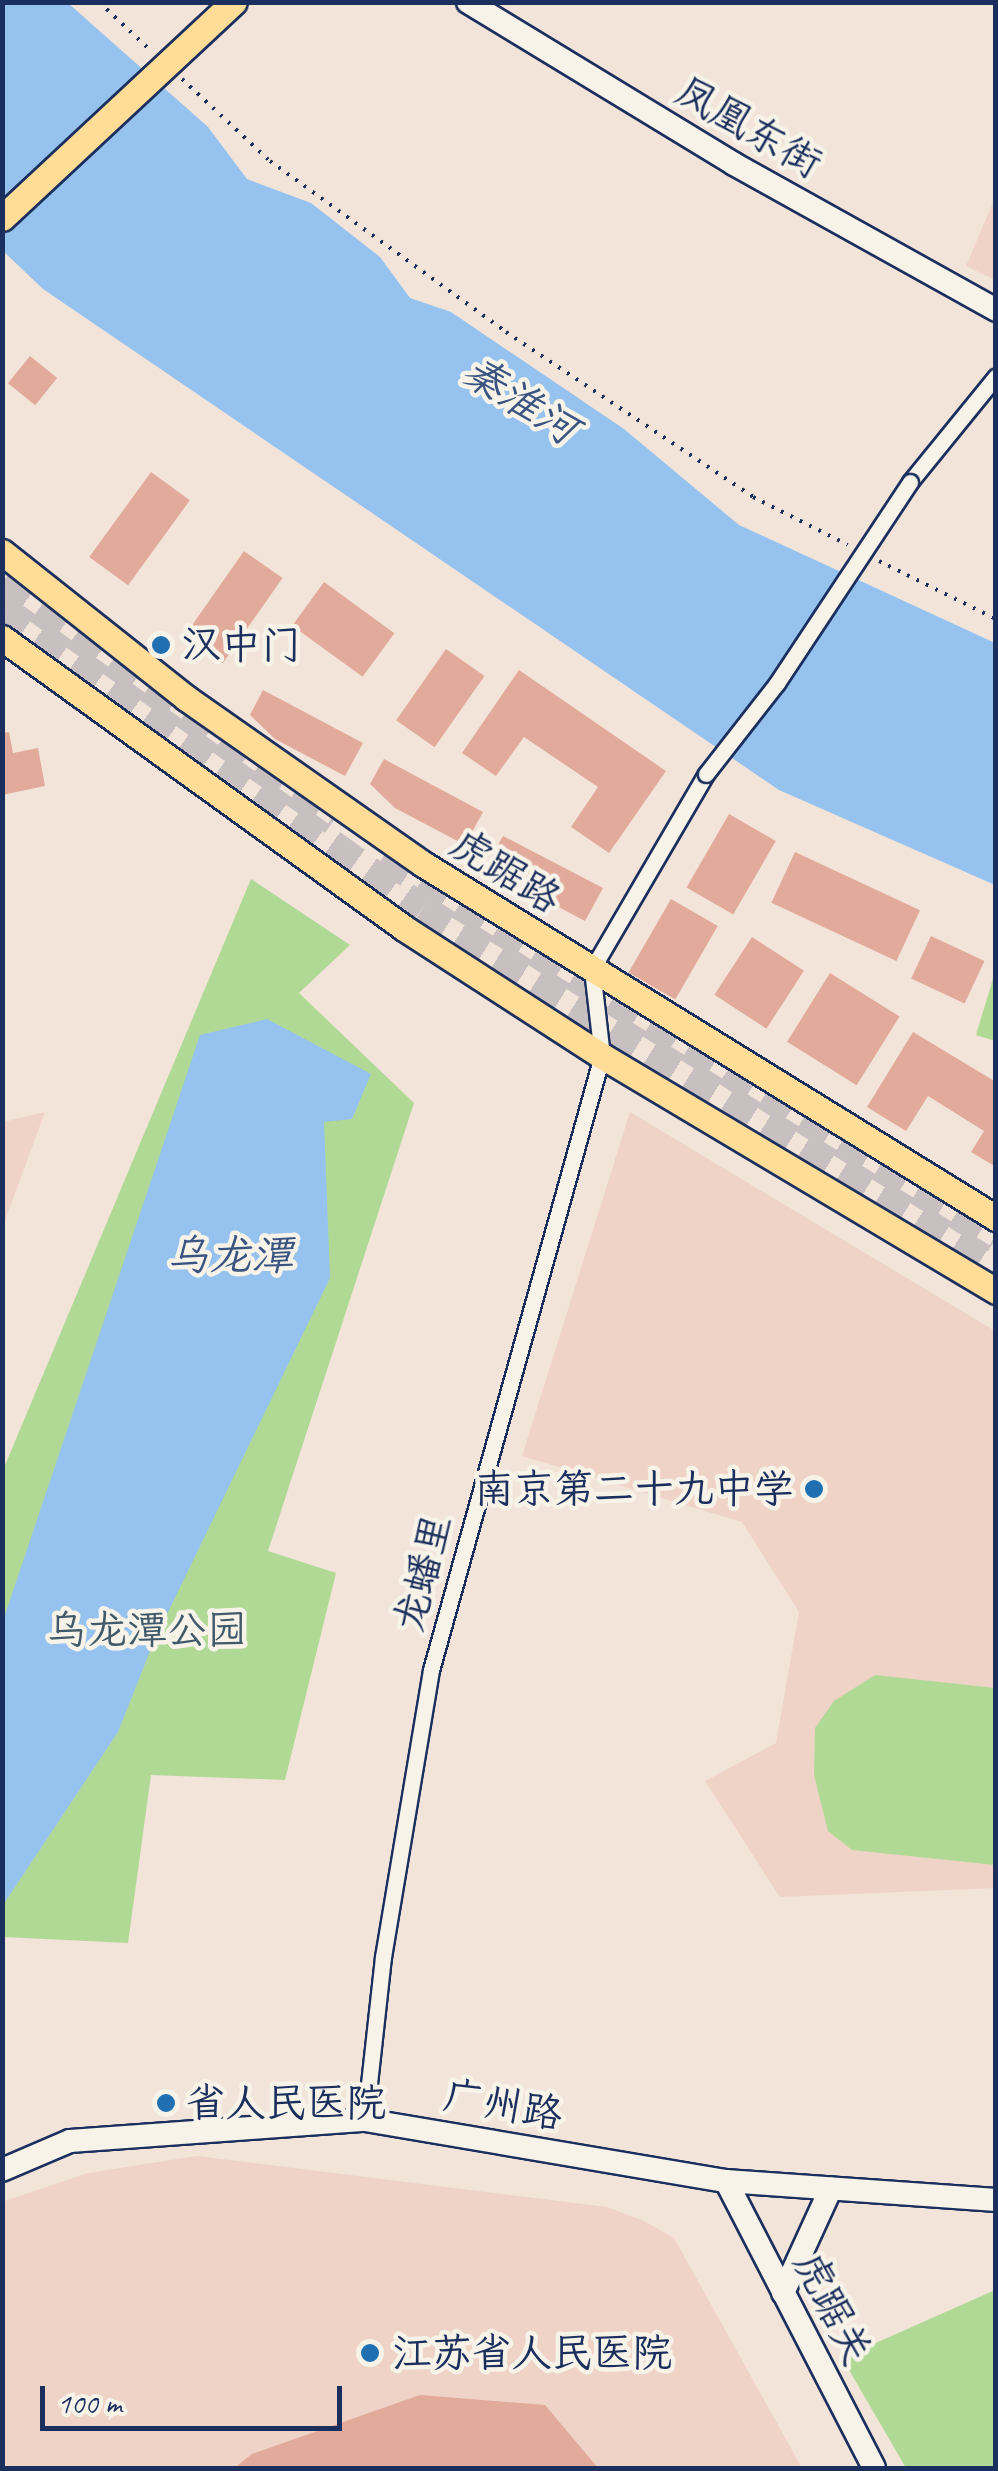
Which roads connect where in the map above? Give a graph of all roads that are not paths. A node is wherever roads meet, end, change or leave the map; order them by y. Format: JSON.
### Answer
{"nodes":[{"id":1,"x":234,"y":2,"type":"edge"},
{"id":2,"x":468,"y":2,"type":"edge"},
{"id":3,"x":2,"y":218,"type":"edge"},
{"id":4,"x":996,"y":310,"type":"edge"},
{"id":5,"x":996,"y":376,"type":"edge"},
{"id":6,"x":2,"y":552,"type":"edge"},
{"id":7,"x":2,"y":638,"type":"edge"},
{"id":8,"x":592,"y":969,"type":"junction"},
{"id":9,"x":602,"y":1056,"type":"junction"},
{"id":10,"x":996,"y":1218,"type":"edge"},
{"id":11,"x":996,"y":1291,"type":"edge"},
{"id":12,"x":365,"y":2120,"type":"junction"},
{"id":13,"x":2,"y":2170,"type":"edge"},
{"id":14,"x":726,"y":2181,"type":"junction"},
{"id":15,"x":832,"y":2188,"type":"junction"},
{"id":16,"x":996,"y":2200,"type":"edge"},
{"id":17,"x":783,"y":2293,"type":"junction"},
{"id":18,"x":874,"y":2468,"type":"edge"}],
"edges":[{"from":1,"to":3,"type":"main road","bridge":true},
{"from":2,"to":4,"type":"street","name":"凤凰东街"},
{"from":5,"to":8,"type":"street","bridge":true},
{"from":6,"to":8,"type":"main road","name":"虎踞路"},
{"from":7,"to":9,"type":"main road"},
{"from":8,"to":9,"type":"street"},
{"from":8,"to":10,"type":"main road","name":"虎踞路"},
{"from":9,"to":11,"type":"main road"},
{"from":9,"to":12,"type":"street","name":"龙蟠里"},
{"from":12,"to":13,"type":"street","name":"广州路"},
{"from":12,"to":14,"type":"street","name":"广州路"},
{"from":14,"to":15,"type":"street","name":"广州路"},
{"from":14,"to":17,"type":"street","name":"虎踞关"},
{"from":15,"to":16,"type":"street","name":"广州路"},
{"from":15,"to":17,"type":"street"},
{"from":17,"to":18,"type":"street","name":"虎踞关"}]}
